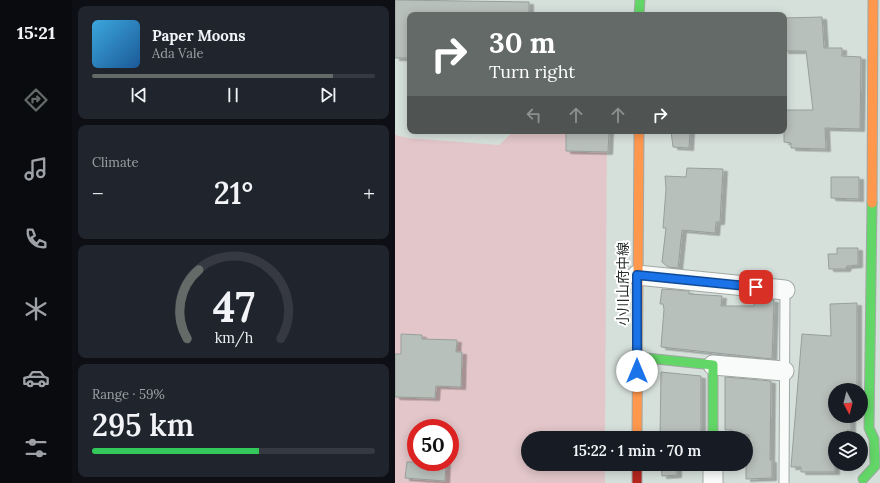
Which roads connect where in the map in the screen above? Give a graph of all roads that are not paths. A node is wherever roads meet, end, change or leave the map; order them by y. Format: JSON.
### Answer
{"nodes":[{"id":1,"x":640,"y":0,"type":"edge"},
{"id":2,"x":873,"y":0,"type":"edge"},
{"id":3,"x":639,"y":12,"type":"edge"},
{"id":4,"x":877,"y":104,"type":"edge"},
{"id":5,"x":639,"y":134,"type":"edge"},
{"id":6,"x":637,"y":275,"type":"junction"},
{"id":7,"x":785,"y":290,"type":"joint"},
{"id":8,"x":637,"y":357,"type":"junction"},
{"id":9,"x":713,"y":365,"type":"junction"},
{"id":10,"x":785,"y":371,"type":"junction"},
{"id":11,"x":869,"y":389,"type":"junction"},
{"id":12,"x":880,"y":389,"type":"edge"},
{"id":13,"x":637,"y":431,"type":"edge"},
{"id":14,"x":713,"y":431,"type":"edge"},
{"id":15,"x":637,"y":471,"type":"edge"},
{"id":16,"x":713,"y":471,"type":"edge"},
{"id":17,"x":863,"y":479,"type":"dead end"},
{"id":18,"x":637,"y":483,"type":"edge"},
{"id":19,"x":713,"y":483,"type":"edge"},
{"id":20,"x":784,"y":483,"type":"edge"}],
"edges":[{"from":1,"to":3,"type":"street"},
{"from":2,"to":4,"type":"street"},
{"from":4,"to":11,"type":"street"},
{"from":5,"to":6,"type":"street","name":"小川山府中線"},
{"from":6,"to":7,"type":"street"},
{"from":6,"to":8,"type":"street","name":"小川山府中線"},
{"from":7,"to":10,"type":"lane"},
{"from":8,"to":9,"type":"street"},
{"from":8,"to":13,"type":"street","name":"小川山府中線"},
{"from":9,"to":10,"type":"street"},
{"from":9,"to":14,"type":"street"},
{"from":10,"to":20,"type":"lane"},
{"from":11,"to":12,"type":"lane"},
{"from":11,"to":17,"type":"street"},
{"from":15,"to":18,"type":"street"},
{"from":16,"to":19,"type":"street"}]}
